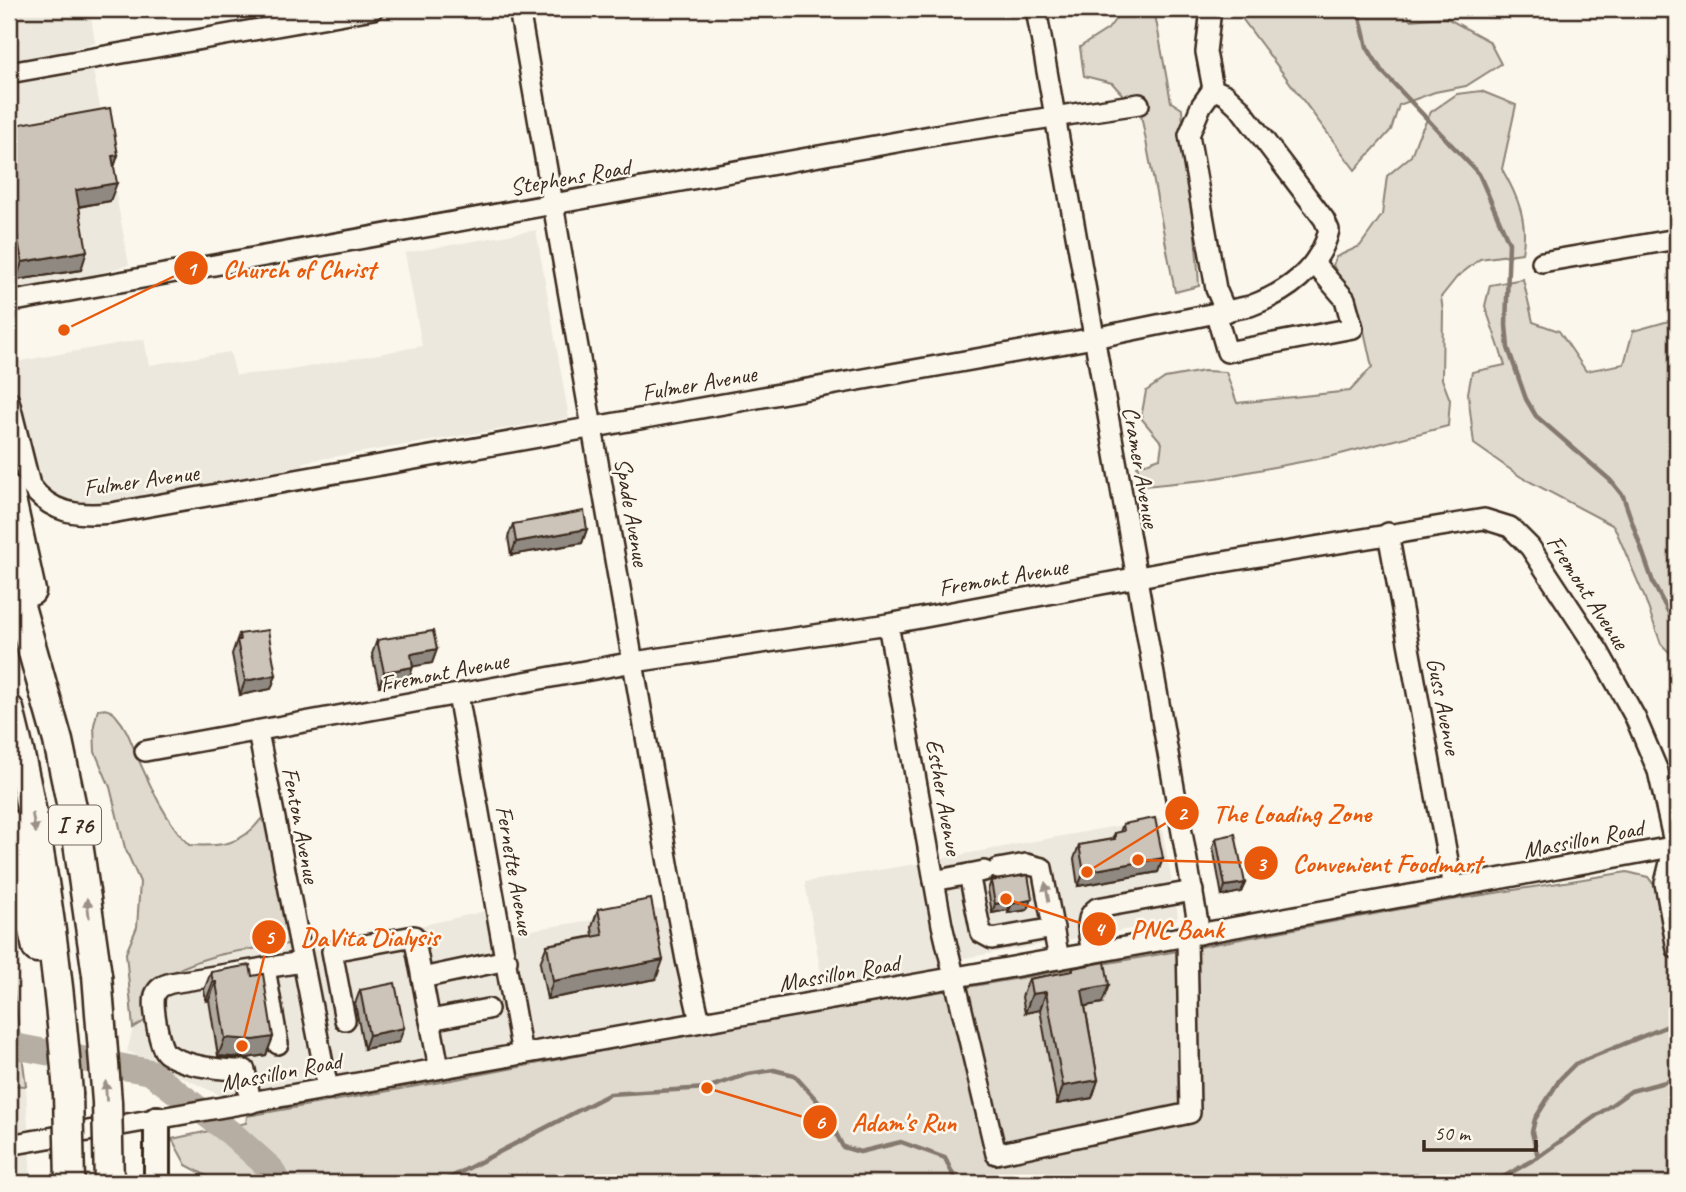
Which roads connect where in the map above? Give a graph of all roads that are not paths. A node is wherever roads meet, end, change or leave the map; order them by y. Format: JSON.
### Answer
{"nodes":[{"id":1,"x":373,"y":9,"type":"edge"},
{"id":2,"x":519,"y":9,"type":"edge"},
{"id":3,"x":1036,"y":9,"type":"edge"},
{"id":4,"x":1211,"y":9,"type":"edge"},
{"id":5,"x":9,"y":72,"type":"edge"},
{"id":6,"x":1213,"y":89,"type":"junction"},
{"id":7,"x":1139,"y":104,"type":"dead end"},
{"id":8,"x":1055,"y":118,"type":"junction"},
{"id":9,"x":554,"y":204,"type":"junction"},
{"id":10,"x":1677,"y":239,"type":"edge"},
{"id":11,"x":1314,"y":262,"type":"junction"},
{"id":12,"x":1542,"y":262,"type":"dead end"},
{"id":13,"x":9,"y":302,"type":"edge"},
{"id":14,"x":1216,"y":314,"type":"junction"},
{"id":15,"x":1094,"y":338,"type":"junction"},
{"id":16,"x":9,"y":401,"type":"edge"},
{"id":17,"x":593,"y":427,"type":"junction"},
{"id":18,"x":9,"y":490,"type":"edge"},
{"id":19,"x":1388,"y":533,"type":"junction"},
{"id":20,"x":9,"y":567,"type":"edge"},
{"id":21,"x":1136,"y":578,"type":"junction"},
{"id":22,"x":888,"y":624,"type":"junction"},
{"id":23,"x":634,"y":662,"type":"junction"},
{"id":24,"x":41,"y":677,"type":"junction"},
{"id":25,"x":458,"y":695,"type":"junction"},
{"id":26,"x":9,"y":709,"type":"edge"},
{"id":27,"x":258,"y":732,"type":"junction"},
{"id":28,"x":145,"y":751,"type":"dead end"},
{"id":29,"x":9,"y":825,"type":"edge"},
{"id":30,"x":1676,"y":849,"type":"edge"},
{"id":31,"x":984,"y":871,"type":"junction"},
{"id":32,"x":934,"y":881,"type":"junction"},
{"id":33,"x":1453,"y":888,"type":"junction"},
{"id":34,"x":1193,"y":891,"type":"junction"},
{"id":35,"x":1054,"y":928,"type":"junction"},
{"id":36,"x":1194,"y":935,"type":"junction"},
{"id":37,"x":1677,"y":949,"type":"edge"},
{"id":38,"x":1092,"y":953,"type":"junction"},
{"id":39,"x":1059,"y":959,"type":"junction"},
{"id":40,"x":507,"y":960,"type":"junction"},
{"id":41,"x":303,"y":965,"type":"junction"},
{"id":42,"x":265,"y":968,"type":"junction"},
{"id":43,"x":953,"y":977,"type":"junction"},
{"id":44,"x":422,"y":978,"type":"junction"},
{"id":45,"x":51,"y":982,"type":"junction"},
{"id":46,"x":488,"y":1009,"type":"dead end"},
{"id":47,"x":345,"y":1020,"type":"dead end"},
{"id":48,"x":430,"y":1020,"type":"junction"},
{"id":49,"x":700,"y":1022,"type":"junction"},
{"id":50,"x":278,"y":1044,"type":"dead end"},
{"id":51,"x":522,"y":1054,"type":"junction"},
{"id":52,"x":439,"y":1068,"type":"junction"},
{"id":53,"x":328,"y":1088,"type":"junction"},
{"id":54,"x":246,"y":1104,"type":"junction"},
{"id":55,"x":157,"y":1119,"type":"junction"},
{"id":56,"x":9,"y":1145,"type":"edge"},
{"id":57,"x":69,"y":1183,"type":"edge"},
{"id":58,"x":109,"y":1183,"type":"edge"},
{"id":59,"x":157,"y":1183,"type":"edge"}],
"edges":[{"from":1,"to":5,"type":"street"},
{"from":2,"to":9,"type":"street","name":"Spade Avenue"},
{"from":3,"to":8,"type":"street","name":"Cramer Avenue"},
{"from":4,"to":6,"type":"street"},
{"from":6,"to":11,"type":"street","name":"Fulmer Avenue"},
{"from":6,"to":14,"type":"street"},
{"from":7,"to":8,"type":"street","name":"Stephens Road"},
{"from":8,"to":9,"type":"street","name":"Stephens Road"},
{"from":8,"to":15,"type":"street","name":"Cramer Avenue"},
{"from":9,"to":13,"type":"street","name":"Stephens Road"},
{"from":9,"to":17,"type":"street","name":"Spade Avenue"},
{"from":10,"to":12,"type":"street"},
{"from":11,"to":14,"type":"street","name":"Fulmer Avenue"},
{"from":11,"to":14,"type":"street"},
{"from":14,"to":15,"type":"street","name":"Fulmer Avenue"},
{"from":15,"to":17,"type":"street","name":"Fulmer Avenue"},
{"from":15,"to":21,"type":"street","name":"Cramer Avenue"},
{"from":16,"to":17,"type":"street","name":"Fulmer Avenue"},
{"from":17,"to":23,"type":"street","name":"Spade Avenue"},
{"from":18,"to":24,"type":"highway"},
{"from":19,"to":21,"type":"street","name":"Fremont Avenue"},
{"from":19,"to":30,"type":"street","name":"Fremont Avenue"},
{"from":19,"to":33,"type":"street","name":"Guss Avenue"},
{"from":20,"to":24,"type":"highway","number":"I 76"},
{"from":21,"to":22,"type":"street","name":"Fremont Avenue"},
{"from":21,"to":34,"type":"street","name":"Cramer Avenue"},
{"from":22,"to":23,"type":"street","name":"Fremont Avenue"},
{"from":22,"to":32,"type":"street","name":"Esther Avenue"},
{"from":23,"to":25,"type":"street","name":"Fremont Avenue"},
{"from":23,"to":49,"type":"street","name":"Spade Avenue"},
{"from":58,"to":24,"type":"highway","number":"I 76","one_way":true,"bridge":true},
{"from":25,"to":27,"type":"street","name":"Fremont Avenue"},
{"from":25,"to":40,"type":"street","name":"Fernette Avenue"},
{"from":26,"to":45,"type":"highway","number":"I 76","one_way":true},
{"from":27,"to":28,"type":"street","name":"Fremont Avenue"},
{"from":27,"to":41,"type":"street","name":"Fenton Avenue"},
{"from":29,"to":45,"type":"highway"},
{"from":30,"to":33,"type":"street","name":"Massillon Road"},
{"from":30,"to":37,"type":"street"},
{"from":31,"to":32,"type":"street"},
{"from":35,"to":31,"type":"street","one_way":true},
{"from":31,"to":35,"type":"street"},
{"from":32,"to":43,"type":"street","name":"Esther Avenue"},
{"from":33,"to":36,"type":"street","name":"Massillon Road"},
{"from":34,"to":36,"type":"street","name":"Cramer Avenue"},
{"from":34,"to":38,"type":"street"},
{"from":35,"to":39,"type":"street"},
{"from":36,"to":38,"type":"street","name":"Massillon Road"},
{"from":36,"to":43,"type":"street","name":"Esther Avenue"},
{"from":38,"to":39,"type":"street","name":"Massillon Road"},
{"from":39,"to":43,"type":"street","name":"Massillon Road"},
{"from":40,"to":44,"type":"street"},
{"from":40,"to":51,"type":"street","name":"Fernette Avenue"},
{"from":41,"to":42,"type":"street"},
{"from":41,"to":53,"type":"street","name":"Fenton Avenue"},
{"from":42,"to":50,"type":"street"},
{"from":42,"to":54,"type":"street"},
{"from":43,"to":49,"type":"street","name":"Massillon Road"},
{"from":44,"to":47,"type":"street"},
{"from":44,"to":48,"type":"street"},
{"from":45,"to":57,"type":"highway","bridge":true},
{"from":46,"to":48,"type":"street"},
{"from":48,"to":52,"type":"street"},
{"from":49,"to":51,"type":"street","name":"Massillon Road"},
{"from":51,"to":52,"type":"street","name":"Massillon Road"},
{"from":52,"to":53,"type":"street","name":"Massillon Road"},
{"from":53,"to":54,"type":"street","name":"Massillon Road"},
{"from":54,"to":55,"type":"street","name":"Massillon Road"},
{"from":55,"to":56,"type":"street","name":"Massillon Road"},
{"from":55,"to":59,"type":"main road"}]}
